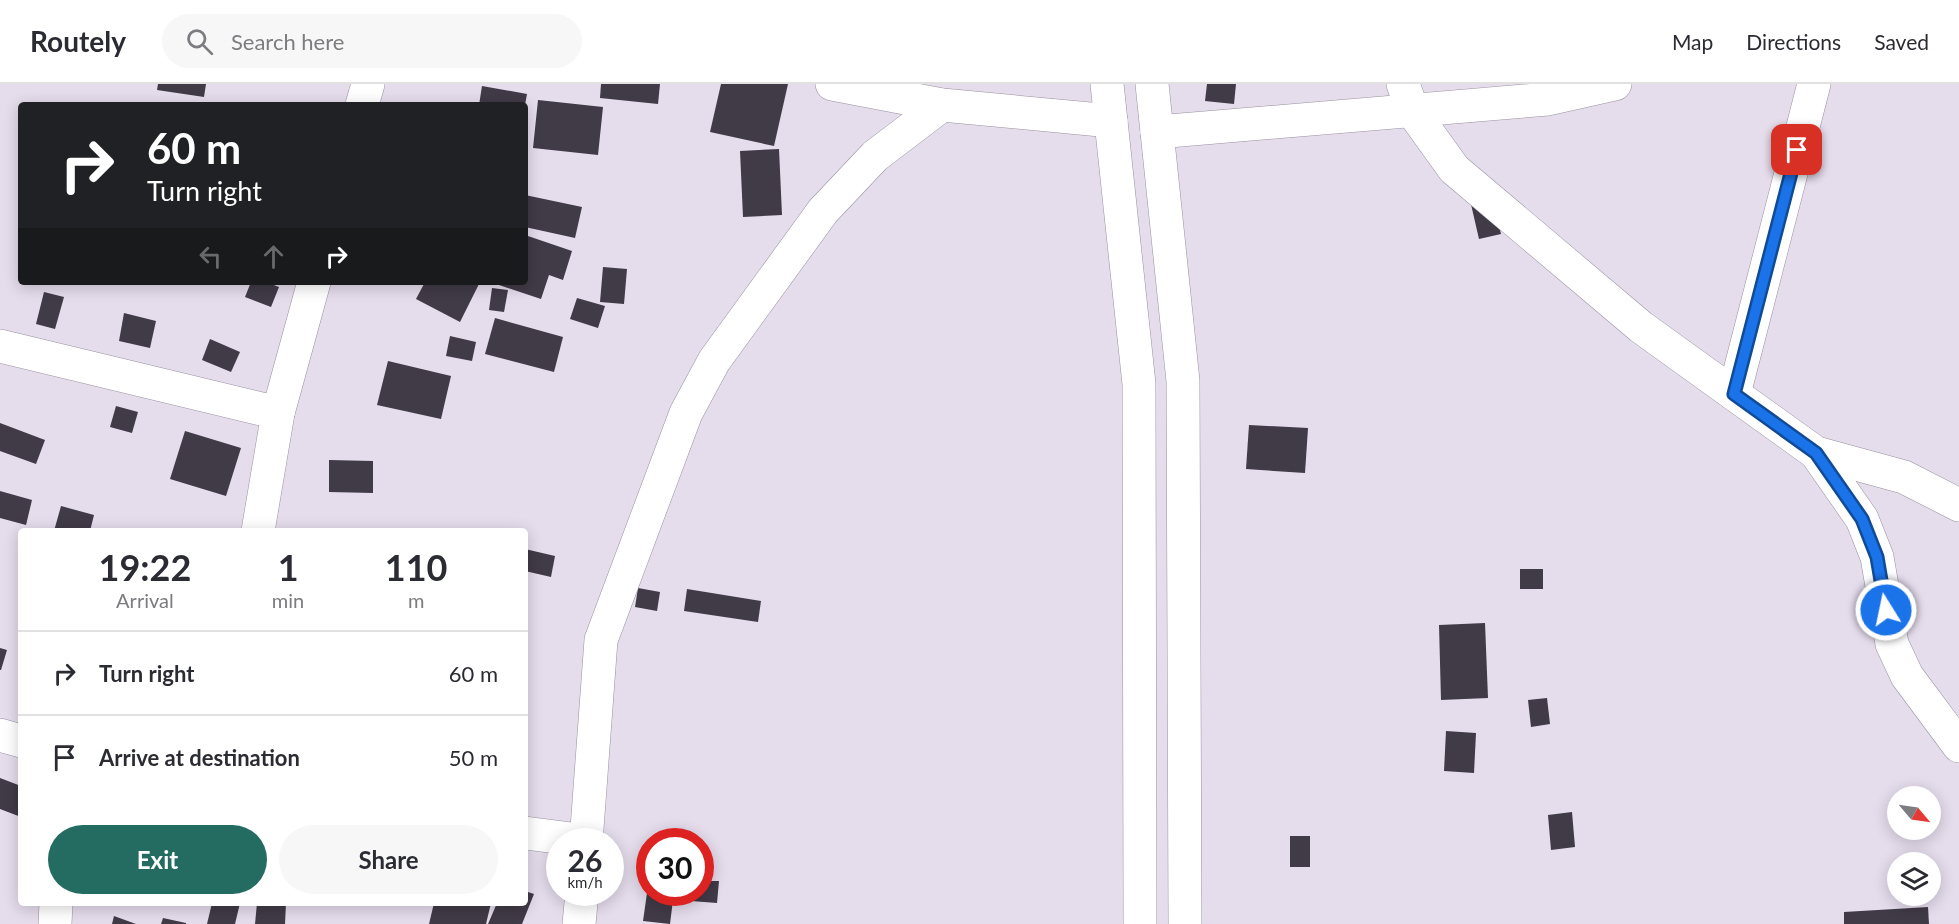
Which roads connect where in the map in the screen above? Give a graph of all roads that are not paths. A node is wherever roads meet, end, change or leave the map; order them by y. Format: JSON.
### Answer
{"nodes":[{"id":1,"x":368,"y":84,"type":"edge"},
{"id":2,"x":832,"y":84,"type":"edge"},
{"id":3,"x":1107,"y":84,"type":"edge"},
{"id":4,"x":1152,"y":84,"type":"edge"},
{"id":5,"x":1615,"y":84,"type":"edge"},
{"id":6,"x":1814,"y":84,"type":"edge"},
{"id":7,"x":1408,"y":98,"type":"edge"},
{"id":8,"x":363,"y":102,"type":"edge"},
{"id":9,"x":942,"y":105,"type":"junction"},
{"id":10,"x":1111,"y":121,"type":"junction"},
{"id":11,"x":1157,"y":132,"type":"junction"},
{"id":12,"x":313,"y":285,"type":"edge"},
{"id":13,"x":0,"y":346,"type":"edge"},
{"id":14,"x":1734,"y":394,"type":"junction"},
{"id":15,"x":278,"y":413,"type":"junction"},
{"id":16,"x":1816,"y":453,"type":"junction"},
{"id":17,"x":1959,"y":505,"type":"edge"},
{"id":18,"x":259,"y":528,"type":"edge"},
{"id":19,"x":0,"y":735,"type":"edge"},
{"id":20,"x":18,"y":740,"type":"edge"},
{"id":21,"x":1959,"y":746,"type":"edge"},
{"id":22,"x":587,"y":828,"type":"edge"},
{"id":23,"x":528,"y":833,"type":"edge"},
{"id":24,"x":546,"y":836,"type":"edge"},
{"id":25,"x":56,"y":906,"type":"edge"},
{"id":26,"x":581,"y":906,"type":"edge"},
{"id":27,"x":55,"y":924,"type":"edge"},
{"id":28,"x":579,"y":924,"type":"edge"},
{"id":29,"x":1140,"y":924,"type":"edge"},
{"id":30,"x":1185,"y":924,"type":"edge"}],
"edges":[{"from":1,"to":8,"type":"street"},
{"from":2,"to":9,"type":"street"},
{"from":3,"to":10,"type":"street"},
{"from":4,"to":11,"type":"street"},
{"from":5,"to":7,"type":"street"},
{"from":6,"to":14,"type":"street"},
{"from":7,"to":11,"type":"street"},
{"from":7,"to":14,"type":"street"},
{"from":9,"to":10,"type":"street"},
{"from":9,"to":22,"type":"street"},
{"from":10,"to":29,"type":"street"},
{"from":11,"to":30,"type":"street"},
{"from":12,"to":15,"type":"street"},
{"from":13,"to":15,"type":"street"},
{"from":14,"to":16,"type":"street"},
{"from":15,"to":18,"type":"street"},
{"from":16,"to":17,"type":"street"},
{"from":16,"to":21,"type":"street"},
{"from":19,"to":20,"type":"street"},
{"from":23,"to":24,"type":"street"},
{"from":25,"to":27,"type":"street"},
{"from":26,"to":28,"type":"street"}]}
